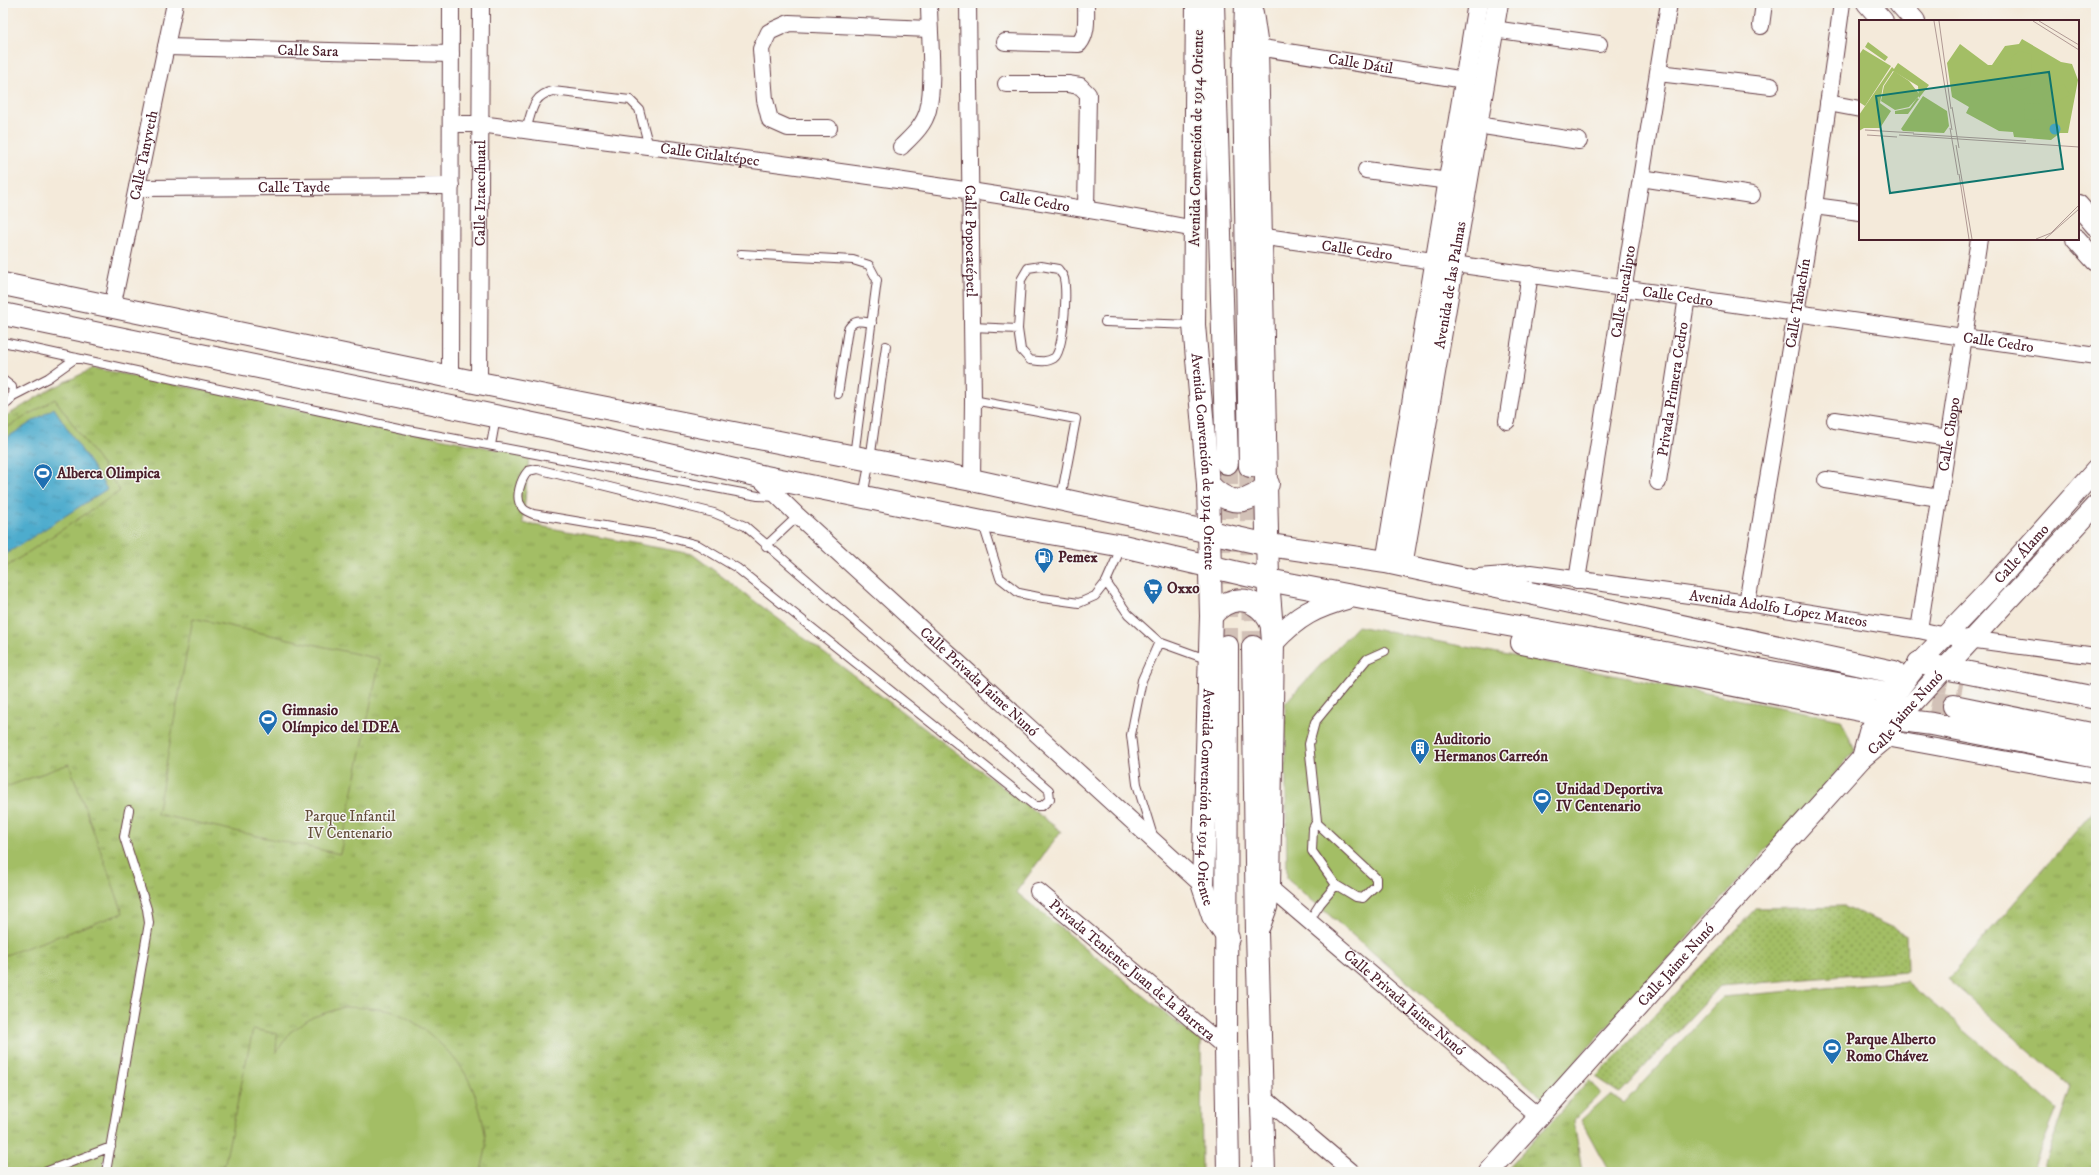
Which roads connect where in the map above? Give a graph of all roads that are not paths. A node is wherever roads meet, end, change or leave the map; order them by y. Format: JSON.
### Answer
{"nodes":[{"id":1,"x":175,"y":3,"type":"edge"},
{"id":2,"x":452,"y":3,"type":"edge"},
{"id":3,"x":481,"y":3,"type":"edge"},
{"id":4,"x":929,"y":3,"type":"edge"},
{"id":5,"x":968,"y":3,"type":"edge"},
{"id":6,"x":1086,"y":3,"type":"edge"},
{"id":7,"x":1197,"y":3,"type":"edge"},
{"id":8,"x":1213,"y":3,"type":"edge"},
{"id":9,"x":1246,"y":3,"type":"edge"},
{"id":10,"x":1251,"y":3,"type":"edge"},
{"id":11,"x":1478,"y":3,"type":"edge"},
{"id":12,"x":1498,"y":3,"type":"edge"},
{"id":13,"x":1669,"y":3,"type":"edge"},
{"id":14,"x":1764,"y":3,"type":"edge"},
{"id":15,"x":1842,"y":3,"type":"edge"},
{"id":16,"x":1867,"y":3,"type":"edge"},
{"id":17,"x":1899,"y":3,"type":"edge"},
{"id":18,"x":1882,"y":20,"type":"edge"},
{"id":19,"x":1914,"y":20,"type":"edge"},
{"id":20,"x":1761,"y":26,"type":"dead end"},
{"id":21,"x":929,"y":29,"type":"junction"},
{"id":22,"x":1493,"y":29,"type":"junction"},
{"id":23,"x":1005,"y":42,"type":"dead end"},
{"id":24,"x":1599,"y":44,"type":"dead end"},
{"id":25,"x":166,"y":47,"type":"junction"},
{"id":26,"x":1257,"y":47,"type":"junction"},
{"id":27,"x":451,"y":54,"type":"junction"},
{"id":28,"x":1658,"y":73,"type":"junction"},
{"id":29,"x":1465,"y":80,"type":"junction"},
{"id":30,"x":1006,"y":84,"type":"dead end"},
{"id":31,"x":1771,"y":86,"type":"dead end"},
{"id":32,"x":1828,"y":103,"type":"junction"},
{"id":33,"x":1859,"y":109,"type":"edge"},
{"id":34,"x":451,"y":124,"type":"junction"},
{"id":35,"x":480,"y":124,"type":"junction"},
{"id":36,"x":1477,"y":125,"type":"junction"},
{"id":37,"x":829,"y":128,"type":"dead end"},
{"id":38,"x":526,"y":130,"type":"junction"},
{"id":39,"x":1579,"y":141,"type":"dead end"},
{"id":40,"x":649,"y":147,"type":"junction"},
{"id":41,"x":901,"y":147,"type":"dead end"},
{"id":42,"x":1366,"y":170,"type":"dead end"},
{"id":43,"x":1641,"y":178,"type":"junction"},
{"id":44,"x":1449,"y":181,"type":"junction"},
{"id":45,"x":450,"y":186,"type":"junction"},
{"id":46,"x":137,"y":188,"type":"junction"},
{"id":47,"x":970,"y":192,"type":"junction"},
{"id":48,"x":1752,"y":195,"type":"dead end"},
{"id":49,"x":1814,"y":206,"type":"junction"},
{"id":50,"x":2079,"y":207,"type":"edge"},
{"id":51,"x":1086,"y":209,"type":"junction"},
{"id":52,"x":1859,"y":212,"type":"edge"},
{"id":53,"x":2096,"y":226,"type":"edge"},
{"id":54,"x":1194,"y":229,"type":"junction"},
{"id":55,"x":1259,"y":236,"type":"junction"},
{"id":56,"x":1978,"y":240,"type":"edge"},
{"id":57,"x":2077,"y":240,"type":"edge"},
{"id":58,"x":741,"y":254,"type":"dead end"},
{"id":59,"x":2096,"y":261,"type":"edge"},
{"id":60,"x":1444,"y":262,"type":"junction"},
{"id":61,"x":1530,"y":274,"type":"junction"},
{"id":62,"x":3,"y":284,"type":"edge"},
{"id":63,"x":1624,"y":288,"type":"junction"},
{"id":64,"x":1687,"y":297,"type":"junction"},
{"id":65,"x":112,"y":308,"type":"junction"},
{"id":66,"x":1796,"y":312,"type":"junction"},
{"id":67,"x":3,"y":314,"type":"edge"},
{"id":68,"x":1105,"y":322,"type":"dead end"},
{"id":69,"x":872,"y":323,"type":"junction"},
{"id":70,"x":1194,"y":325,"type":"junction"},
{"id":71,"x":972,"y":327,"type":"junction"},
{"id":72,"x":1018,"y":329,"type":"junction"},
{"id":73,"x":1964,"y":336,"type":"junction"},
{"id":74,"x":3,"y":342,"type":"edge"},
{"id":75,"x":886,"y":346,"type":"dead end"},
{"id":76,"x":2096,"y":356,"type":"edge"},
{"id":77,"x":76,"y":358,"type":"junction"},
{"id":78,"x":450,"y":378,"type":"junction"},
{"id":79,"x":3,"y":380,"type":"edge"},
{"id":80,"x":479,"y":383,"type":"junction"},
{"id":81,"x":838,"y":394,"type":"dead end"},
{"id":82,"x":13,"y":396,"type":"junction"},
{"id":83,"x":973,"y":400,"type":"junction"},
{"id":84,"x":3,"y":406,"type":"edge"},
{"id":85,"x":496,"y":417,"type":"junction"},
{"id":86,"x":1835,"y":420,"type":"dead end"},
{"id":87,"x":1507,"y":421,"type":"dead end"},
{"id":88,"x":1948,"y":438,"type":"junction"},
{"id":89,"x":491,"y":445,"type":"junction"},
{"id":90,"x":862,"y":458,"type":"junction"},
{"id":91,"x":1227,"y":463,"type":"tunnel mouth"},
{"id":92,"x":1250,"y":466,"type":"tunnel mouth"},
{"id":93,"x":2096,"y":470,"type":"edge"},
{"id":94,"x":756,"y":475,"type":"junction"},
{"id":95,"x":972,"y":480,"type":"junction"},
{"id":96,"x":1826,"y":480,"type":"dead end"},
{"id":97,"x":1658,"y":482,"type":"dead end"},
{"id":98,"x":1208,"y":484,"type":"junction"},
{"id":99,"x":1268,"y":484,"type":"junction"},
{"id":100,"x":862,"y":496,"type":"junction"},
{"id":101,"x":778,"y":497,"type":"junction"},
{"id":102,"x":1939,"y":498,"type":"junction"},
{"id":103,"x":1061,"y":499,"type":"junction"},
{"id":104,"x":2096,"y":505,"type":"edge"},
{"id":105,"x":798,"y":516,"type":"junction"},
{"id":106,"x":982,"y":521,"type":"junction"},
{"id":107,"x":1209,"y":532,"type":"junction"},
{"id":108,"x":1269,"y":545,"type":"junction"},
{"id":109,"x":766,"y":546,"type":"junction"},
{"id":110,"x":1123,"y":546,"type":"junction"},
{"id":111,"x":1394,"y":564,"type":"junction"},
{"id":112,"x":1210,"y":565,"type":"junction"},
{"id":113,"x":1459,"y":578,"type":"junction"},
{"id":114,"x":1268,"y":580,"type":"junction"},
{"id":115,"x":1577,"y":580,"type":"junction"},
{"id":116,"x":1106,"y":582,"type":"junction"},
{"id":117,"x":1353,"y":596,"type":"junction"},
{"id":118,"x":1747,"y":603,"type":"junction"},
{"id":119,"x":1442,"y":613,"type":"junction"},
{"id":120,"x":1211,"y":616,"type":"junction"},
{"id":121,"x":1918,"y":630,"type":"junction"},
{"id":122,"x":1946,"y":636,"type":"junction"},
{"id":123,"x":1266,"y":638,"type":"junction"},
{"id":124,"x":1973,"y":640,"type":"junction"},
{"id":125,"x":1159,"y":642,"type":"junction"},
{"id":126,"x":1227,"y":646,"type":"tunnel mouth"},
{"id":127,"x":1386,"y":652,"type":"dead end"},
{"id":128,"x":2096,"y":656,"type":"edge"},
{"id":129,"x":1210,"y":661,"type":"junction"},
{"id":130,"x":1919,"y":663,"type":"junction"},
{"id":131,"x":1947,"y":668,"type":"junction"},
{"id":132,"x":1894,"y":672,"type":"tunnel mouth"},
{"id":133,"x":1963,"y":686,"type":"tunnel mouth"},
{"id":134,"x":1888,"y":693,"type":"tunnel mouth"},
{"id":135,"x":2096,"y":698,"type":"edge"},
{"id":136,"x":1954,"y":706,"type":"tunnel mouth"},
{"id":137,"x":2096,"y":711,"type":"edge"},
{"id":138,"x":1883,"y":726,"type":"junction"},
{"id":139,"x":2096,"y":735,"type":"edge"},
{"id":140,"x":2096,"y":756,"type":"edge"},
{"id":141,"x":2096,"y":776,"type":"edge"},
{"id":142,"x":129,"y":810,"type":"dead end"},
{"id":143,"x":1317,"y":823,"type":"junction"},
{"id":144,"x":1155,"y":842,"type":"junction"},
{"id":145,"x":1336,"y":885,"type":"junction"},
{"id":146,"x":1203,"y":886,"type":"junction"},
{"id":147,"x":1269,"y":887,"type":"junction"},
{"id":148,"x":1038,"y":891,"type":"dead end"},
{"id":149,"x":1309,"y":921,"type":"junction"},
{"id":150,"x":1257,"y":933,"type":"junction"},
{"id":151,"x":1228,"y":938,"type":"junction"},
{"id":152,"x":1226,"y":1048,"type":"junction"},
{"id":153,"x":1262,"y":1096,"type":"junction"},
{"id":154,"x":1539,"y":1117,"type":"junction"},
{"id":155,"x":111,"y":1147,"type":"junction"},
{"id":156,"x":1492,"y":1171,"type":"edge"},
{"id":157,"x":44,"y":1172,"type":"edge"},
{"id":158,"x":106,"y":1172,"type":"edge"},
{"id":159,"x":1228,"y":1172,"type":"edge"},
{"id":160,"x":1264,"y":1172,"type":"edge"},
{"id":161,"x":1352,"y":1172,"type":"edge"}],
"edges":[{"from":1,"to":25,"type":"street","name":"Calle Tanyveth"},
{"from":2,"to":27,"type":"street","name":"Calle Iztaccíhuatl"},
{"from":3,"to":35,"type":"street","name":"Calle Iztaccíhuatl"},
{"from":4,"to":21,"type":"street"},
{"from":5,"to":47,"type":"street","name":"Calle Popocatépetl"},
{"from":6,"to":23,"type":"street"},
{"from":7,"to":54,"type":"main road","name":"Avenida Convención de 1914 Oriente"},
{"from":8,"to":91,"type":"main road","name":"Avenida Convención de 1914 Oriente"},
{"from":9,"to":92,"type":"main road"},
{"from":10,"to":26,"type":"main road"},
{"from":11,"to":29,"type":"street","name":"Avenida de las Palmas"},
{"from":12,"to":22,"type":"street","name":"Avenida de las Palmas"},
{"from":13,"to":28,"type":"street","name":"Calle Eucalipto"},
{"from":14,"to":20,"type":"street"},
{"from":15,"to":32,"type":"street","name":"Calle Tabachín"},
{"from":16,"to":18,"type":"street"},
{"from":17,"to":19,"type":"street"},
{"from":21,"to":37,"type":"street"},
{"from":21,"to":41,"type":"street"},
{"from":22,"to":24,"type":"street"},
{"from":22,"to":36,"type":"street","name":"Avenida de las Palmas"},
{"from":25,"to":27,"type":"street","name":"Calle Sara"},
{"from":25,"to":46,"type":"street","name":"Calle Tanyveth"},
{"from":26,"to":29,"type":"street","name":"Calle Dátil"},
{"from":26,"to":55,"type":"main road"},
{"from":27,"to":34,"type":"street","name":"Calle Iztaccíhuatl"},
{"from":28,"to":31,"type":"street"},
{"from":28,"to":43,"type":"street","name":"Calle Eucalipto"},
{"from":29,"to":44,"type":"street","name":"Avenida de las Palmas"},
{"from":30,"to":51,"type":"street"},
{"from":32,"to":33,"type":"street"},
{"from":32,"to":49,"type":"street","name":"Calle Tabachín"},
{"from":34,"to":35,"type":"street","name":"Calle Citlaltépec"},
{"from":34,"to":45,"type":"street","name":"Calle Iztaccíhuatl"},
{"from":35,"to":38,"type":"street","name":"Calle Citlaltépec"},
{"from":35,"to":80,"type":"street","name":"Calle Iztaccíhuatl"},
{"from":36,"to":39,"type":"street"},
{"from":36,"to":60,"type":"street","name":"Avenida de las Palmas"},
{"from":38,"to":40,"type":"street","name":"Calle Citlaltépec"},
{"from":38,"to":40,"type":"lane"},
{"from":40,"to":47,"type":"street","name":"Calle Citlaltépec"},
{"from":42,"to":44,"type":"street"},
{"from":43,"to":48,"type":"street"},
{"from":43,"to":63,"type":"street","name":"Calle Eucalipto"},
{"from":44,"to":60,"type":"street","name":"Avenida de las Palmas"},
{"from":45,"to":46,"type":"street","name":"Calle Tayde"},
{"from":45,"to":78,"type":"street","name":"Calle Iztaccíhuatl"},
{"from":46,"to":65,"type":"street","name":"Calle Tanyveth"},
{"from":47,"to":51,"type":"street","name":"Calle Cedro"},
{"from":47,"to":71,"type":"street","name":"Calle Popocatépetl"},
{"from":49,"to":52,"type":"street"},
{"from":49,"to":66,"type":"street","name":"Calle Tabachín"},
{"from":50,"to":53,"type":"street"},
{"from":51,"to":54,"type":"street","name":"Calle Cedro"},
{"from":54,"to":70,"type":"main road","name":"Avenida Convención de 1914 Oriente"},
{"from":55,"to":60,"type":"street","name":"Calle Cedro"},
{"from":55,"to":99,"type":"main road"},
{"from":56,"to":73,"type":"street","name":"Calle Chopo"},
{"from":57,"to":59,"type":"street"},
{"from":58,"to":69,"type":"lane"},
{"from":60,"to":61,"type":"street","name":"Calle Cedro"},
{"from":60,"to":111,"type":"street","name":"Avenida de las Palmas"},
{"from":61,"to":63,"type":"street","name":"Calle Cedro"},
{"from":61,"to":87,"type":"street"},
{"from":62,"to":65,"type":"main road"},
{"from":63,"to":64,"type":"street","name":"Calle Cedro"},
{"from":63,"to":115,"type":"street","name":"Calle Eucalipto"},
{"from":64,"to":66,"type":"street","name":"Calle Cedro"},
{"from":64,"to":97,"type":"street","name":"Privada Primera Cedro"},
{"from":65,"to":78,"type":"main road"},
{"from":66,"to":73,"type":"street","name":"Calle Cedro"},
{"from":66,"to":118,"type":"street","name":"Calle Tabachín"},
{"from":67,"to":85,"type":"main road"},
{"from":68,"to":70,"type":"lane"},
{"from":69,"to":81,"type":"lane"},
{"from":69,"to":90,"type":"lane"},
{"from":70,"to":98,"type":"main road","name":"Avenida Convención de 1914 Oriente"},
{"from":71,"to":72,"type":"lane"},
{"from":71,"to":83,"type":"street","name":"Calle Popocatépetl"},
{"from":72,"to":72,"type":"lane"},
{"from":73,"to":76,"type":"street","name":"Calle Cedro"},
{"from":73,"to":88,"type":"street","name":"Calle Chopo"},
{"from":74,"to":77,"type":"lane"},
{"from":75,"to":90,"type":"lane"},
{"from":77,"to":82,"type":"lane"},
{"from":77,"to":89,"type":"lane"},
{"from":78,"to":80,"type":"main road"},
{"from":79,"to":82,"type":"lane"},
{"from":80,"to":90,"type":"main road"},
{"from":82,"to":84,"type":"lane"},
{"from":83,"to":95,"type":"street","name":"Calle Popocatépetl"},
{"from":83,"to":103,"type":"lane"},
{"from":85,"to":89,"type":"lane"},
{"from":85,"to":94,"type":"main road"},
{"from":86,"to":88,"type":"street"},
{"from":88,"to":102,"type":"street","name":"Calle Chopo"},
{"from":89,"to":101,"type":"lane"},
{"from":90,"to":95,"type":"main road"},
{"from":90,"to":100,"type":"lane"},
{"from":93,"to":122,"type":"street","name":"Calle Álamo"},
{"from":94,"to":100,"type":"main road"},
{"from":94,"to":101,"type":"street","name":"Calle Privada Jaime Nunó"},
{"from":95,"to":103,"type":"main road"},
{"from":96,"to":102,"type":"street"},
{"from":98,"to":99,"type":"main road"},
{"from":98,"to":107,"type":"main road","name":"Avenida Convención de 1914 Oriente"},
{"from":99,"to":108,"type":"main road"},
{"from":100,"to":106,"type":"main road"},
{"from":101,"to":105,"type":"street","name":"Calle Privada Jaime Nunó"},
{"from":102,"to":121,"type":"street","name":"Calle Chopo"},
{"from":103,"to":107,"type":"main road"},
{"from":104,"to":124,"type":"street","name":"Calle Álamo"},
{"from":105,"to":109,"type":"lane"},
{"from":105,"to":144,"type":"street","name":"Calle Privada Jaime Nunó"},
{"from":106,"to":110,"type":"main road"},
{"from":106,"to":116,"type":"lane"},
{"from":107,"to":108,"type":"main road"},
{"from":107,"to":112,"type":"main road","name":"Avenida Convención de 1914 Oriente"},
{"from":108,"to":111,"type":"main road"},
{"from":108,"to":114,"type":"main road"},
{"from":109,"to":109,"type":"lane"},
{"from":110,"to":112,"type":"main road"},
{"from":110,"to":116,"type":"lane"},
{"from":111,"to":113,"type":"main road"},
{"from":112,"to":114,"type":"main road"},
{"from":112,"to":120,"type":"main road","name":"Avenida Convención de 1914 Oriente"},
{"from":113,"to":115,"type":"street","name":"Avenida Adolfo López Mateos"},
{"from":113,"to":132,"type":"main road"},
{"from":114,"to":117,"type":"main road"},
{"from":114,"to":123,"type":"main road"},
{"from":115,"to":118,"type":"street","name":"Avenida Adolfo López Mateos"},
{"from":116,"to":125,"type":"lane"},
{"from":117,"to":119,"type":"main road"},
{"from":117,"to":123,"type":"main road"},
{"from":118,"to":121,"type":"street","name":"Avenida Adolfo López Mateos"},
{"from":119,"to":134,"type":"main road"},
{"from":119,"to":138,"type":"main road"},
{"from":120,"to":123,"type":"main road"},
{"from":120,"to":129,"type":"main road","name":"Avenida Convención de 1914 Oriente"},
{"from":121,"to":122,"type":"street","name":"Avenida Adolfo López Mateos"},
{"from":122,"to":124,"type":"street","name":"Avenida Adolfo López Mateos"},
{"from":122,"to":130,"type":"street","name":"Calle Álamo"},
{"from":123,"to":147,"type":"main road"},
{"from":123,"to":150,"type":"main road"},
{"from":124,"to":128,"type":"street","name":"Avenida Adolfo López Mateos"},
{"from":124,"to":131,"type":"street","name":"Calle Álamo"},
{"from":125,"to":129,"type":"lane"},
{"from":125,"to":144,"type":"lane"},
{"from":126,"to":151,"type":"main road","name":"Avenida Convención de 1914 Oriente"},
{"from":127,"to":143,"type":"lane"},
{"from":129,"to":146,"type":"main road","name":"Avenida Convención de 1914 Oriente"},
{"from":130,"to":131,"type":"main road"},
{"from":130,"to":138,"type":"street","name":"Calle Jaime Nunó"},
{"from":131,"to":135,"type":"main road"},
{"from":131,"to":138,"type":"street","name":"Calle Jaime Nunó"},
{"from":133,"to":137,"type":"main road"},
{"from":136,"to":139,"type":"main road"},
{"from":138,"to":140,"type":"main road"},
{"from":138,"to":141,"type":"street"},
{"from":138,"to":154,"type":"street","name":"Calle Jaime Nunó"},
{"from":142,"to":155,"type":"lane"},
{"from":143,"to":145,"type":"lane"},
{"from":143,"to":145,"type":"lane"},
{"from":144,"to":146,"type":"street","name":"Calle Privada Jaime Nunó"},
{"from":145,"to":149,"type":"lane"},
{"from":146,"to":151,"type":"main road","name":"Avenida Convención de 1914 Oriente"},
{"from":147,"to":149,"type":"street","name":"Calle Privada Jaime Nunó"},
{"from":147,"to":150,"type":"main road"},
{"from":148,"to":152,"type":"street","name":"Privada Teniente Juan de la Barrera"},
{"from":149,"to":154,"type":"street","name":"Calle Privada Jaime Nunó"},
{"from":150,"to":153,"type":"main road"},
{"from":151,"to":152,"type":"main road","name":"Avenida Convención de 1914 Oriente"},
{"from":152,"to":159,"type":"main road","name":"Avenida Convención de 1914 Oriente"},
{"from":153,"to":160,"type":"main road"},
{"from":153,"to":161,"type":"street"},
{"from":154,"to":156,"type":"street","name":"Calle Jaime Nunó"},
{"from":155,"to":157,"type":"lane"},
{"from":155,"to":158,"type":"lane"}]}
